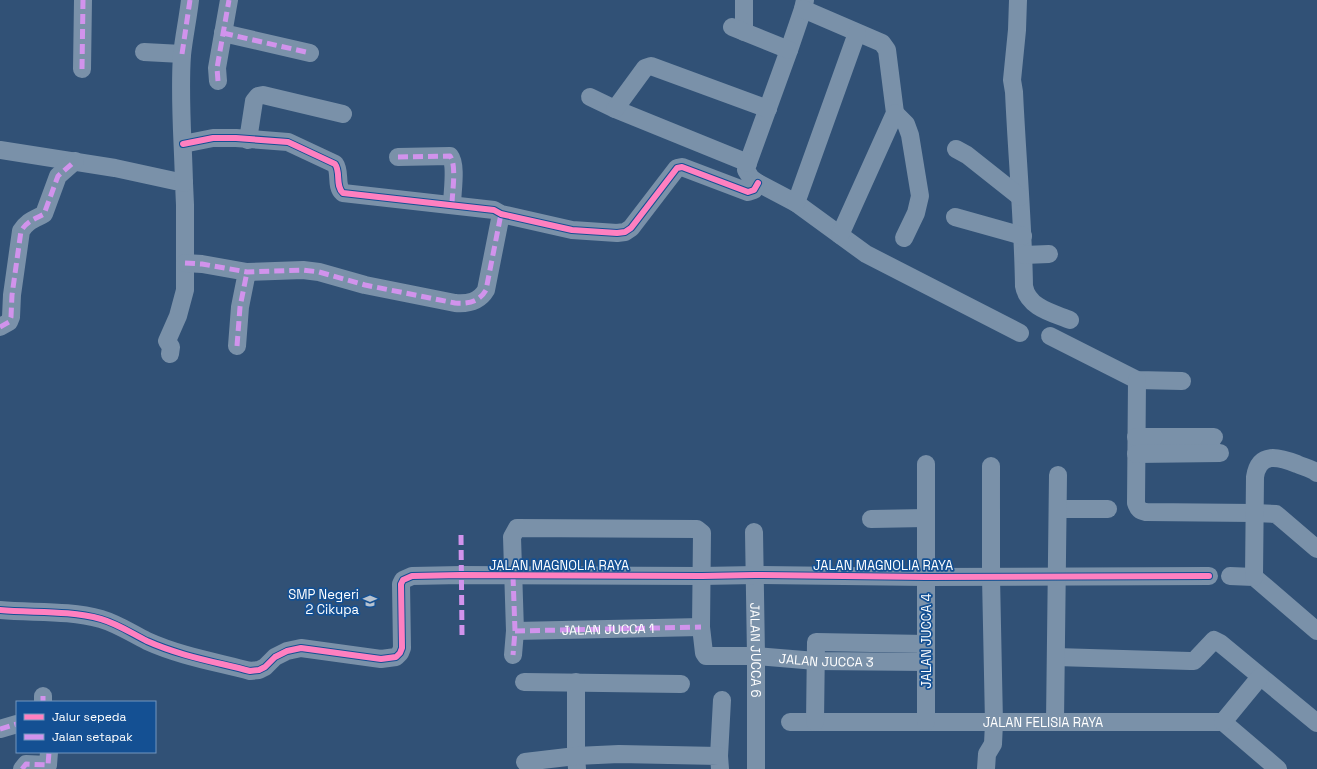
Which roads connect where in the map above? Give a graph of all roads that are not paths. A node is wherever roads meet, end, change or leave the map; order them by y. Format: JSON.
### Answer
{"nodes":[{"id":1,"x":83,"y":0,"type":"edge"},
{"id":2,"x":190,"y":0,"type":"edge"},
{"id":3,"x":229,"y":0,"type":"edge"},
{"id":4,"x":744,"y":0,"type":"edge"},
{"id":5,"x":1018,"y":0,"type":"edge"},
{"id":6,"x":804,"y":4,"type":"edge"},
{"id":7,"x":223,"y":33,"type":"junction"},
{"id":8,"x":857,"y":33,"type":"junction"},
{"id":9,"x":789,"y":50,"type":"junction"},
{"id":10,"x":144,"y":52,"type":"dead end"},
{"id":11,"x":310,"y":53,"type":"dead end"},
{"id":12,"x":182,"y":54,"type":"junction"},
{"id":13,"x":82,"y":69,"type":"dead end"},
{"id":14,"x":218,"y":81,"type":"dead end"},
{"id":15,"x":590,"y":97,"type":"dead end"},
{"id":16,"x":615,"y":109,"type":"junction"},
{"id":17,"x":768,"y":109,"type":"junction"},
{"id":18,"x":895,"y":113,"type":"junction"},
{"id":19,"x":343,"y":114,"type":"dead end"},
{"id":20,"x":248,"y":140,"type":"junction"},
{"id":21,"x":183,"y":144,"type":"junction"},
{"id":22,"x":956,"y":149,"type":"dead end"},
{"id":23,"x":0,"y":150,"type":"edge"},
{"id":24,"x":398,"y":157,"type":"dead end"},
{"id":25,"x":75,"y":161,"type":"junction"},
{"id":26,"x":748,"y":163,"type":"junction"},
{"id":27,"x":184,"y":183,"type":"junction"},
{"id":28,"x":758,"y":183,"type":"junction"},
{"id":29,"x":1020,"y":197,"type":"junction"},
{"id":30,"x":796,"y":203,"type":"junction"},
{"id":31,"x":452,"y":205,"type":"junction"},
{"id":32,"x":501,"y":214,"type":"junction"},
{"id":33,"x":955,"y":217,"type":"dead end"},
{"id":34,"x":840,"y":235,"type":"junction"},
{"id":35,"x":1023,"y":236,"type":"junction"},
{"id":36,"x":904,"y":238,"type":"dead end"},
{"id":37,"x":1049,"y":254,"type":"dead end"},
{"id":38,"x":1024,"y":255,"type":"junction"},
{"id":39,"x":185,"y":263,"type":"junction"},
{"id":40,"x":247,"y":272,"type":"junction"},
{"id":41,"x":1070,"y":320,"type":"dead end"},
{"id":42,"x":0,"y":328,"type":"edge"},
{"id":43,"x":1020,"y":333,"type":"dead end"},
{"id":44,"x":1050,"y":336,"type":"dead end"},
{"id":45,"x":237,"y":346,"type":"dead end"},
{"id":46,"x":170,"y":354,"type":"dead end"},
{"id":47,"x":1137,"y":380,"type":"junction"},
{"id":48,"x":1182,"y":381,"type":"dead end"},
{"id":49,"x":1214,"y":437,"type":"dead end"},
{"id":50,"x":1136,"y":446,"type":"junction"},
{"id":51,"x":1220,"y":453,"type":"dead end"},
{"id":52,"x":926,"y":464,"type":"dead end"},
{"id":53,"x":991,"y":466,"type":"dead end"},
{"id":54,"x":1317,"y":473,"type":"edge"},
{"id":55,"x":1058,"y":475,"type":"dead end"},
{"id":56,"x":1058,"y":509,"type":"junction"},
{"id":57,"x":1108,"y":509,"type":"dead end"},
{"id":58,"x":1254,"y":513,"type":"junction"},
{"id":59,"x":926,"y":518,"type":"junction"},
{"id":60,"x":871,"y":519,"type":"dead end"},
{"id":61,"x":754,"y":532,"type":"dead end"},
{"id":62,"x":1317,"y":549,"type":"edge"},
{"id":63,"x":755,"y":575,"type":"junction"},
{"id":64,"x":513,"y":576,"type":"junction"},
{"id":65,"x":702,"y":576,"type":"junction"},
{"id":66,"x":1057,"y":576,"type":"junction"},
{"id":67,"x":1209,"y":576,"type":"dead end"},
{"id":68,"x":1230,"y":576,"type":"dead end"},
{"id":69,"x":926,"y":577,"type":"junction"},
{"id":70,"x":991,"y":577,"type":"junction"},
{"id":71,"x":1254,"y":577,"type":"junction"},
{"id":72,"x":0,"y":610,"type":"edge"},
{"id":73,"x":701,"y":627,"type":"junction"},
{"id":74,"x":515,"y":631,"type":"junction"},
{"id":75,"x":1317,"y":631,"type":"edge"},
{"id":76,"x":926,"y":644,"type":"junction"},
{"id":77,"x":513,"y":655,"type":"dead end"},
{"id":78,"x":756,"y":656,"type":"junction"},
{"id":79,"x":1056,"y":657,"type":"junction"},
{"id":80,"x":816,"y":661,"type":"junction"},
{"id":81,"x":926,"y":662,"type":"junction"},
{"id":82,"x":1260,"y":677,"type":"junction"},
{"id":83,"x":524,"y":682,"type":"dead end"},
{"id":84,"x":576,"y":682,"type":"junction"},
{"id":85,"x":681,"y":684,"type":"dead end"},
{"id":86,"x":722,"y":700,"type":"dead end"},
{"id":87,"x":790,"y":722,"type":"dead end"},
{"id":88,"x":815,"y":722,"type":"junction"},
{"id":89,"x":926,"y":722,"type":"junction"},
{"id":90,"x":1055,"y":722,"type":"junction"},
{"id":91,"x":1223,"y":722,"type":"junction"},
{"id":92,"x":994,"y":723,"type":"junction"},
{"id":93,"x":1317,"y":723,"type":"edge"},
{"id":94,"x":16,"y":724,"type":"edge"},
{"id":95,"x":0,"y":729,"type":"edge"},
{"id":96,"x":992,"y":744,"type":"junction"},
{"id":97,"x":49,"y":753,"type":"edge"},
{"id":98,"x":525,"y":762,"type":"dead end"},
{"id":99,"x":576,"y":763,"type":"edge"},
{"id":100,"x":719,"y":763,"type":"edge"},
{"id":101,"x":22,"y":769,"type":"edge"},
{"id":102,"x":756,"y":769,"type":"edge"},
{"id":103,"x":986,"y":769,"type":"edge"},
{"id":104,"x":996,"y":769,"type":"edge"},
{"id":105,"x":1278,"y":769,"type":"edge"}],
"edges":[{"from":1,"to":13,"type":"street"},
{"from":2,"to":12,"type":"street"},
{"from":3,"to":7,"type":"street"},
{"from":4,"to":9,"type":"street"},
{"from":5,"to":29,"type":"street"},
{"from":6,"to":8,"type":"street"},
{"from":6,"to":9,"type":"street"},
{"from":7,"to":11,"type":"street"},
{"from":7,"to":14,"type":"street"},
{"from":8,"to":18,"type":"street"},
{"from":8,"to":30,"type":"street"},
{"from":9,"to":17,"type":"street"},
{"from":10,"to":12,"type":"street"},
{"from":12,"to":21,"type":"street"},
{"from":15,"to":16,"type":"street"},
{"from":16,"to":17,"type":"street"},
{"from":16,"to":26,"type":"street"},
{"from":17,"to":26,"type":"street"},
{"from":18,"to":34,"type":"street"},
{"from":18,"to":36,"type":"street"},
{"from":19,"to":20,"type":"street"},
{"from":20,"to":21,"type":"street"},
{"from":20,"to":31,"type":"street"},
{"from":21,"to":27,"type":"street"},
{"from":22,"to":29,"type":"street"},
{"from":23,"to":25,"type":"street"},
{"from":24,"to":31,"type":"street"},
{"from":25,"to":27,"type":"street"},
{"from":25,"to":42,"type":"street"},
{"from":26,"to":28,"type":"street"},
{"from":27,"to":39,"type":"street"},
{"from":28,"to":30,"type":"street"},
{"from":28,"to":32,"type":"street"},
{"from":29,"to":35,"type":"street"},
{"from":30,"to":34,"type":"street"},
{"from":31,"to":32,"type":"street"},
{"from":32,"to":40,"type":"street"},
{"from":33,"to":35,"type":"street"},
{"from":34,"to":43,"type":"street"},
{"from":35,"to":38,"type":"street"},
{"from":37,"to":38,"type":"street"},
{"from":38,"to":41,"type":"street"},
{"from":39,"to":40,"type":"street"},
{"from":39,"to":46,"type":"street"},
{"from":40,"to":45,"type":"street"},
{"from":44,"to":47,"type":"street"},
{"from":47,"to":48,"type":"street"},
{"from":47,"to":50,"type":"street"},
{"from":49,"to":50,"type":"street"},
{"from":50,"to":51,"type":"street"},
{"from":50,"to":58,"type":"street"},
{"from":52,"to":59,"type":"street","name":"JALAN JUCCA 4"},
{"from":53,"to":70,"type":"street"},
{"from":54,"to":58,"type":"street"},
{"from":55,"to":56,"type":"street"},
{"from":56,"to":57,"type":"street"},
{"from":56,"to":66,"type":"street"},
{"from":58,"to":62,"type":"street"},
{"from":58,"to":71,"type":"street"},
{"from":59,"to":60,"type":"street"},
{"from":59,"to":69,"type":"street","name":"JALAN JUCCA 4"},
{"from":61,"to":63,"type":"street","name":"JALAN JUCCA 6"},
{"from":63,"to":65,"type":"street","name":"JALAN MAGNOLIA RAYA"},
{"from":63,"to":69,"type":"street","name":"JALAN MAGNOLIA RAYA"},
{"from":63,"to":78,"type":"street","name":"JALAN JUCCA 6"},
{"from":64,"to":65,"type":"street","name":"JALAN MAGNOLIA RAYA"},
{"from":64,"to":65,"type":"street"},
{"from":64,"to":72,"type":"street","name":"JALAN MAGNOLIA RAYA"},
{"from":64,"to":74,"type":"street"},
{"from":65,"to":73,"type":"street"},
{"from":66,"to":67,"type":"street","name":"JALAN MAGNOLIA RAYA"},
{"from":66,"to":70,"type":"street","name":"JALAN MAGNOLIA RAYA"},
{"from":66,"to":79,"type":"street"},
{"from":68,"to":71,"type":"street"},
{"from":69,"to":70,"type":"street","name":"JALAN MAGNOLIA RAYA"},
{"from":69,"to":76,"type":"street","name":"JALAN JUCCA 4"},
{"from":70,"to":92,"type":"street"},
{"from":71,"to":75,"type":"street"},
{"from":73,"to":74,"type":"street","name":"JALAN JUCCA 1"},
{"from":73,"to":78,"type":"street","name":"JALAN JUCCA 3"},
{"from":74,"to":77,"type":"street"},
{"from":76,"to":80,"type":"street"},
{"from":76,"to":81,"type":"street","name":"JALAN JUCCA 4"},
{"from":78,"to":80,"type":"street","name":"JALAN JUCCA 3"},
{"from":78,"to":102,"type":"street","name":"JALAN JUCCA 6"},
{"from":79,"to":82,"type":"street"},
{"from":79,"to":90,"type":"street"},
{"from":80,"to":81,"type":"street","name":"JALAN JUCCA 3"},
{"from":80,"to":88,"type":"street"},
{"from":81,"to":89,"type":"street","name":"JALAN JUCCA 4"},
{"from":82,"to":91,"type":"street"},
{"from":82,"to":93,"type":"street"},
{"from":83,"to":84,"type":"street"},
{"from":84,"to":85,"type":"street"},
{"from":84,"to":99,"type":"street"},
{"from":86,"to":100,"type":"street"},
{"from":87,"to":88,"type":"street","name":"JALAN FELISIA RAYA"},
{"from":88,"to":89,"type":"street","name":"JALAN FELISIA RAYA"},
{"from":89,"to":92,"type":"street","name":"JALAN FELISIA RAYA"},
{"from":90,"to":91,"type":"street","name":"JALAN FELISIA RAYA"},
{"from":90,"to":92,"type":"street","name":"JALAN FELISIA RAYA"},
{"from":91,"to":105,"type":"street"},
{"from":92,"to":96,"type":"street"},
{"from":94,"to":95,"type":"street"},
{"from":96,"to":103,"type":"street"},
{"from":96,"to":104,"type":"street"},
{"from":97,"to":101,"type":"street"},
{"from":98,"to":99,"type":"street"},
{"from":99,"to":100,"type":"street"}]}
